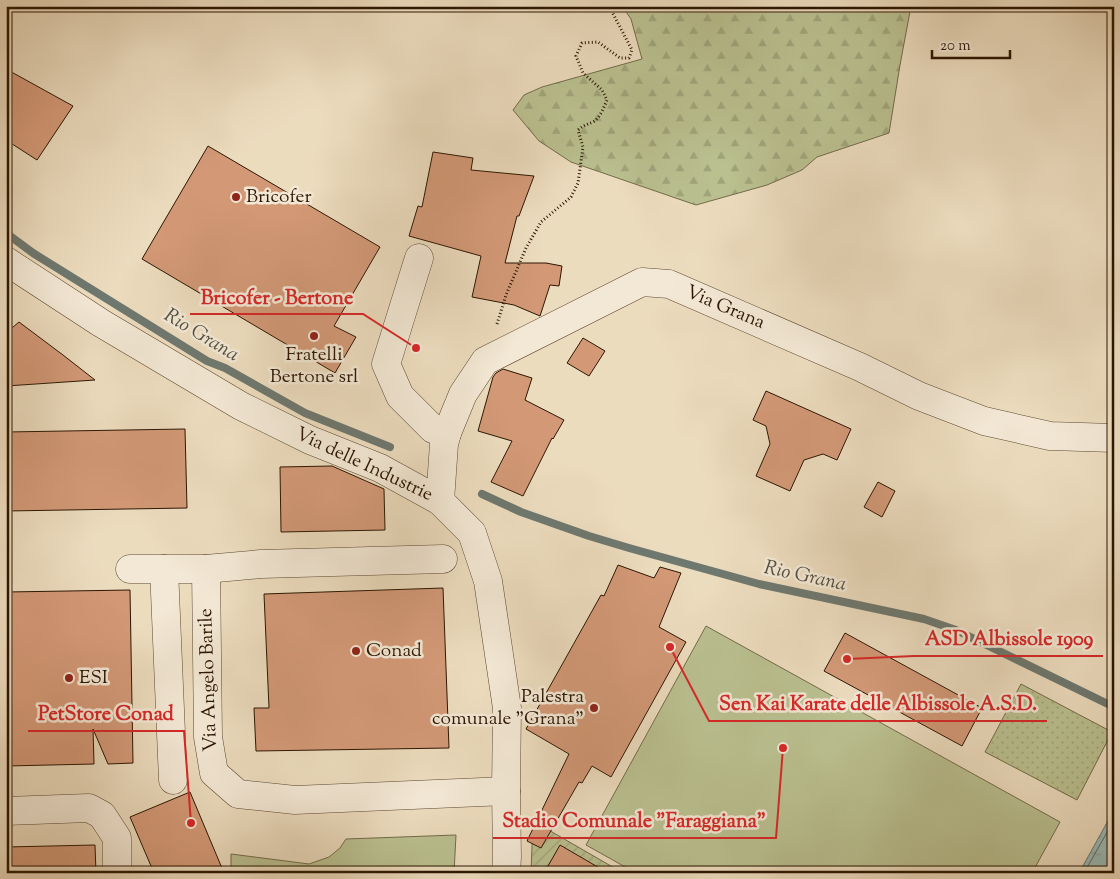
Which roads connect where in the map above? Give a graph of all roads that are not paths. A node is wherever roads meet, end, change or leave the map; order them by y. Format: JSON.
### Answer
{"nodes":[{"id":1,"x":419,"y":258,"type":"dead end"},
{"id":2,"x":6,"y":261,"type":"edge"},
{"id":3,"x":447,"y":433,"type":"junction"},
{"id":4,"x":1114,"y":438,"type":"edge"},
{"id":5,"x":440,"y":501,"type":"junction"},
{"id":6,"x":443,"y":559,"type":"dead end"},
{"id":7,"x":130,"y":569,"type":"dead end"},
{"id":8,"x":164,"y":569,"type":"junction"},
{"id":9,"x":206,"y":569,"type":"junction"},
{"id":10,"x":173,"y":780,"type":"dead end"},
{"id":11,"x":506,"y":791,"type":"junction"},
{"id":12,"x":6,"y":811,"type":"edge"},
{"id":13,"x":117,"y":873,"type":"edge"},
{"id":14,"x":506,"y":873,"type":"edge"}],
"edges":[{"from":1,"to":3,"type":"street"},
{"from":2,"to":5,"type":"street","name":"Via delle Industrie"},
{"from":3,"to":4,"type":"street","name":"Via Grana"},
{"from":3,"to":5,"type":"street","name":"Via Grana"},
{"from":5,"to":11,"type":"street","name":"Via delle Industrie"},
{"from":6,"to":9,"type":"street"},
{"from":7,"to":8,"type":"street"},
{"from":8,"to":9,"type":"street"},
{"from":8,"to":10,"type":"street","name":"Via Angelo Barile"},
{"from":9,"to":11,"type":"street","name":"Via Angelo Barile"},
{"from":11,"to":14,"type":"street","name":"Via delle Industrie"},
{"from":12,"to":13,"type":"street"}]}
